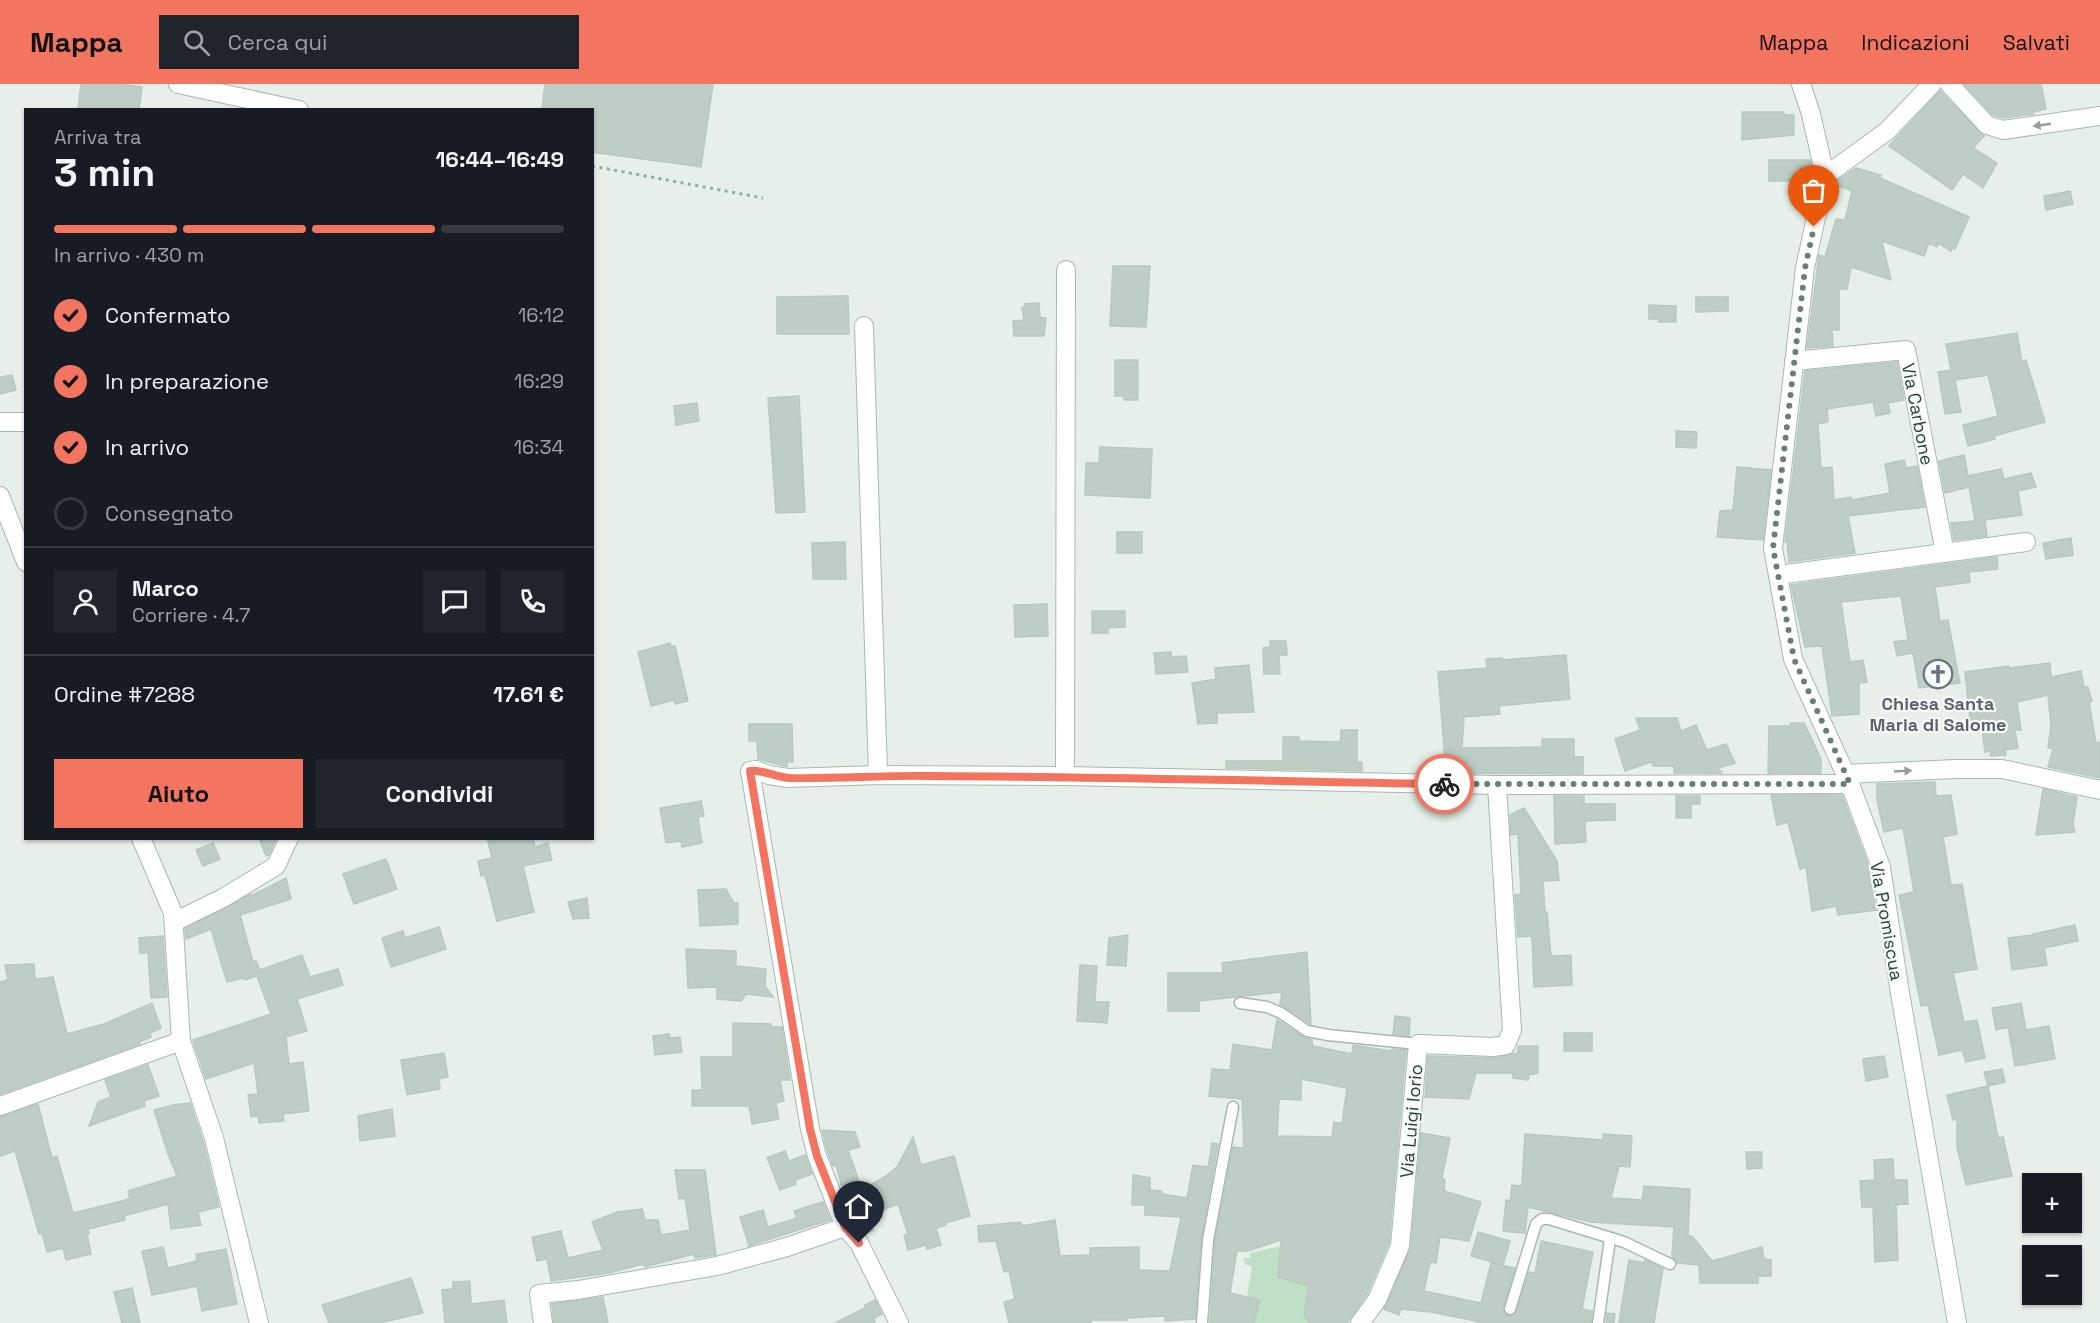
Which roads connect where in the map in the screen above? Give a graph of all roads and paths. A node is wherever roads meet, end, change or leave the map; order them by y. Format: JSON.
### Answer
{"nodes":[{"id":1,"x":178,"y":84,"type":"edge"},
{"id":2,"x":1801,"y":84,"type":"edge"},
{"id":3,"x":1932,"y":84,"type":"edge"},
{"id":4,"x":1949,"y":84,"type":"edge"},
{"id":5,"x":1918,"y":91,"type":"edge"},
{"id":6,"x":290,"y":108,"type":"edge"},
{"id":7,"x":2100,"y":116,"type":"edge"},
{"id":8,"x":594,"y":166,"type":"edge"},
{"id":9,"x":1826,"y":176,"type":"junction"},
{"id":10,"x":763,"y":198,"type":"dead end"},
{"id":11,"x":1066,"y":270,"type":"dead end"},
{"id":12,"x":864,"y":326,"type":"dead end"},
{"id":13,"x":1794,"y":362,"type":"junction"},
{"id":14,"x":0,"y":422,"type":"edge"},
{"id":15,"x":24,"y":422,"type":"edge"},
{"id":16,"x":0,"y":496,"type":"edge"},
{"id":17,"x":2026,"y":542,"type":"dead end"},
{"id":18,"x":1945,"y":553,"type":"junction"},
{"id":19,"x":24,"y":557,"type":"edge"},
{"id":20,"x":1778,"y":575,"type":"junction"},
{"id":21,"x":878,"y":775,"type":"junction"},
{"id":22,"x":1065,"y":777,"type":"junction"},
{"id":23,"x":1847,"y":779,"type":"junction"},
{"id":24,"x":1497,"y":785,"type":"junction"},
{"id":25,"x":2100,"y":790,"type":"edge"},
{"id":26,"x":142,"y":840,"type":"edge"},
{"id":27,"x":288,"y":840,"type":"edge"},
{"id":28,"x":174,"y":922,"type":"junction"},
{"id":29,"x":1240,"y":1003,"type":"dead end"},
{"id":30,"x":181,"y":1041,"type":"junction"},
{"id":31,"x":1418,"y":1044,"type":"junction"},
{"id":32,"x":0,"y":1106,"type":"edge"},
{"id":33,"x":1233,"y":1107,"type":"dead end"},
{"id":34,"x":845,"y":1227,"type":"junction"},
{"id":35,"x":1610,"y":1239,"type":"junction"},
{"id":36,"x":1670,"y":1264,"type":"dead end"},
{"id":37,"x":1510,"y":1309,"type":"dead end"},
{"id":38,"x":260,"y":1323,"type":"edge"},
{"id":39,"x":543,"y":1323,"type":"edge"},
{"id":40,"x":899,"y":1323,"type":"edge"},
{"id":41,"x":1202,"y":1323,"type":"edge"},
{"id":42,"x":1360,"y":1323,"type":"edge"},
{"id":43,"x":1598,"y":1323,"type":"edge"},
{"id":44,"x":1957,"y":1323,"type":"edge"}],
"edges":[{"from":1,"to":6,"type":"street"},
{"from":2,"to":9,"type":"street"},
{"from":3,"to":5,"type":"street"},
{"from":7,"to":4,"type":"street","one_way":true},
{"from":5,"to":9,"type":"street"},
{"from":8,"to":10,"type":"path"},
{"from":9,"to":13,"type":"street","name":"Via Promiscua"},
{"from":11,"to":22,"type":"street"},
{"from":12,"to":21,"type":"street"},
{"from":13,"to":18,"type":"street","name":"Via Carbone"},
{"from":13,"to":20,"type":"street","name":"Via Promiscua"},
{"from":14,"to":15,"type":"street"},
{"from":16,"to":19,"type":"street"},
{"from":17,"to":18,"type":"street"},
{"from":18,"to":20,"type":"street"},
{"from":20,"to":23,"type":"street","name":"Via Promiscua"},
{"from":21,"to":22,"type":"street"},
{"from":21,"to":34,"type":"street"},
{"from":22,"to":24,"type":"street"},
{"from":23,"to":24,"type":"street"},
{"from":23,"to":25,"type":"street","one_way":true},
{"from":23,"to":44,"type":"street","name":"Via Promiscua"},
{"from":24,"to":31,"type":"street","name":"Via Luigi Iorio"},
{"from":26,"to":28,"type":"street"},
{"from":27,"to":28,"type":"street"},
{"from":28,"to":30,"type":"street"},
{"from":29,"to":31,"type":"lane"},
{"from":30,"to":32,"type":"street"},
{"from":30,"to":38,"type":"street"},
{"from":31,"to":42,"type":"street","name":"Via Luigi Iorio"},
{"from":33,"to":41,"type":"lane"},
{"from":34,"to":39,"type":"street"},
{"from":34,"to":40,"type":"street"},
{"from":35,"to":36,"type":"lane"},
{"from":35,"to":37,"type":"lane"},
{"from":35,"to":43,"type":"lane"}]}
